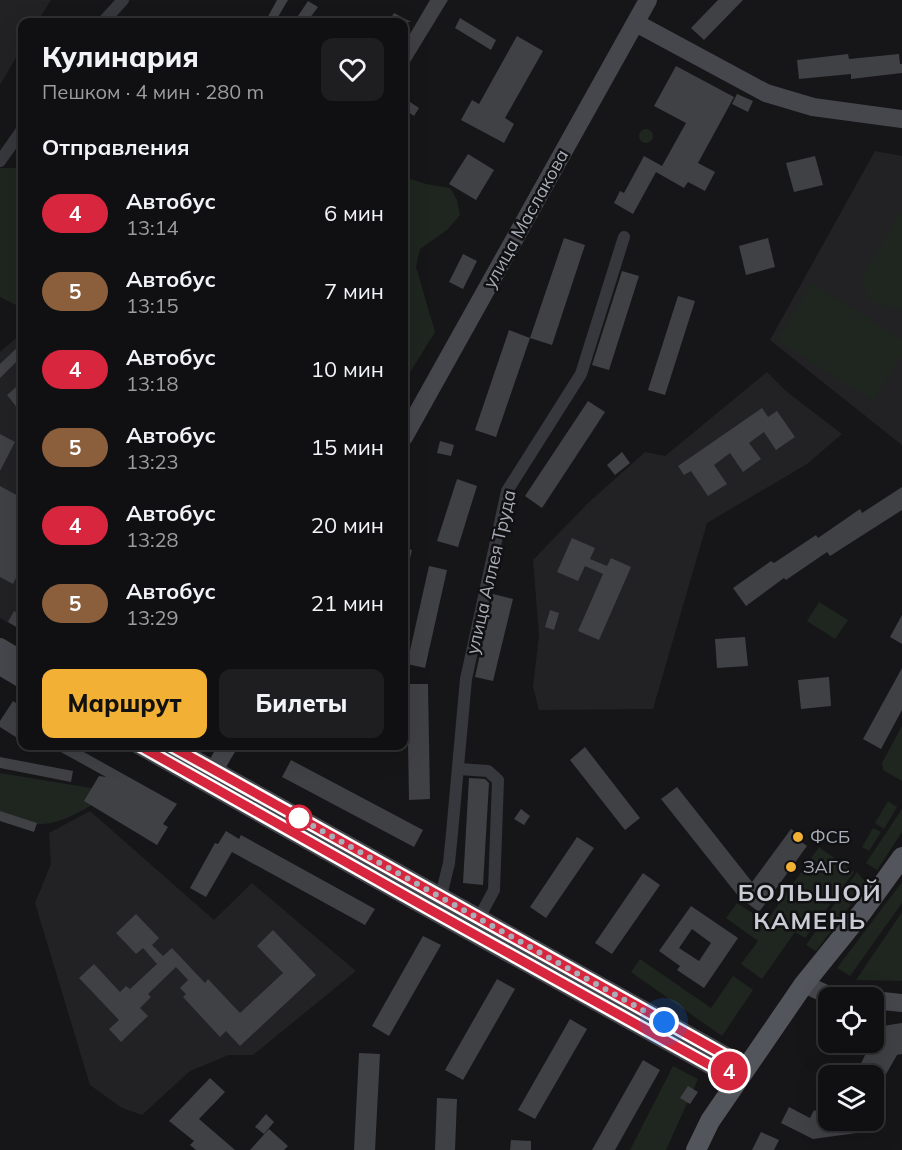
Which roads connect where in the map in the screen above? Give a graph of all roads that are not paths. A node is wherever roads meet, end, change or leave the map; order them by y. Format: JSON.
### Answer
{"nodes":[{"id":1,"x":123,"y":0,"type":"edge"},
{"id":2,"x":648,"y":0,"type":"edge"},
{"id":3,"x":107,"y":18,"type":"edge"},
{"id":4,"x":636,"y":23,"type":"junction"},
{"id":5,"x":902,"y":119,"type":"edge"},
{"id":6,"x":18,"y":136,"type":"edge"},
{"id":7,"x":0,"y":162,"type":"edge"},
{"id":8,"x":624,"y":237,"type":"dead end"},
{"id":9,"x":408,"y":430,"type":"edge"},
{"id":10,"x":0,"y":647,"type":"edge"},
{"id":11,"x":18,"y":658,"type":"edge"},
{"id":12,"x":0,"y":666,"type":"edge"},
{"id":13,"x":18,"y":677,"type":"edge"},
{"id":14,"x":149,"y":750,"type":"edge"},
{"id":15,"x":176,"y":750,"type":"edge"},
{"id":16,"x":226,"y":750,"type":"edge"},
{"id":17,"x":459,"y":769,"type":"junction"},
{"id":18,"x":210,"y":776,"type":"junction"},
{"id":19,"x":441,"y":824,"type":"dead end"},
{"id":20,"x":452,"y":833,"type":"junction"},
{"id":21,"x":902,"y":857,"type":"edge"},
{"id":22,"x":441,"y":896,"type":"junction"},
{"id":23,"x":479,"y":918,"type":"junction"},
{"id":24,"x":804,"y":984,"type":"junction"},
{"id":25,"x":818,"y":990,"type":"edge"},
{"id":26,"x":884,"y":1001,"type":"edge"},
{"id":27,"x":902,"y":1003,"type":"edge"},
{"id":28,"x":742,"y":1074,"type":"junction"},
{"id":29,"x":696,"y":1150,"type":"edge"},
{"id":30,"x":710,"y":1150,"type":"edge"}],
"edges":[{"from":1,"to":3,"type":"street"},
{"from":2,"to":4,"type":"street","name":"улица Маслакова"},
{"from":4,"to":5,"type":"street"},
{"from":4,"to":9,"type":"street","name":"улица Маслакова"},
{"from":6,"to":7,"type":"street"},
{"from":8,"to":17,"type":"street","name":"улица Аллея Труда"},
{"from":10,"to":11,"type":"street"},
{"from":12,"to":13,"type":"street"},
{"from":14,"to":18,"type":"street"},
{"from":15,"to":18,"type":"street"},
{"from":16,"to":18,"type":"street"},
{"from":17,"to":20,"type":"street","name":"улица Аллея Труда"},
{"from":17,"to":23,"type":"street"},
{"from":18,"to":22,"type":"street"},
{"from":18,"to":28,"type":"street"},
{"from":19,"to":20,"type":"street"},
{"from":20,"to":22,"type":"street","name":"улица Аллея Труда"},
{"from":21,"to":24,"type":"main road"},
{"from":22,"to":23,"type":"street"},
{"from":23,"to":28,"type":"street"},
{"from":24,"to":25,"type":"street"},
{"from":24,"to":28,"type":"main road"},
{"from":26,"to":27,"type":"street"},
{"from":28,"to":29,"type":"main road"},
{"from":28,"to":30,"type":"main road"}]}
